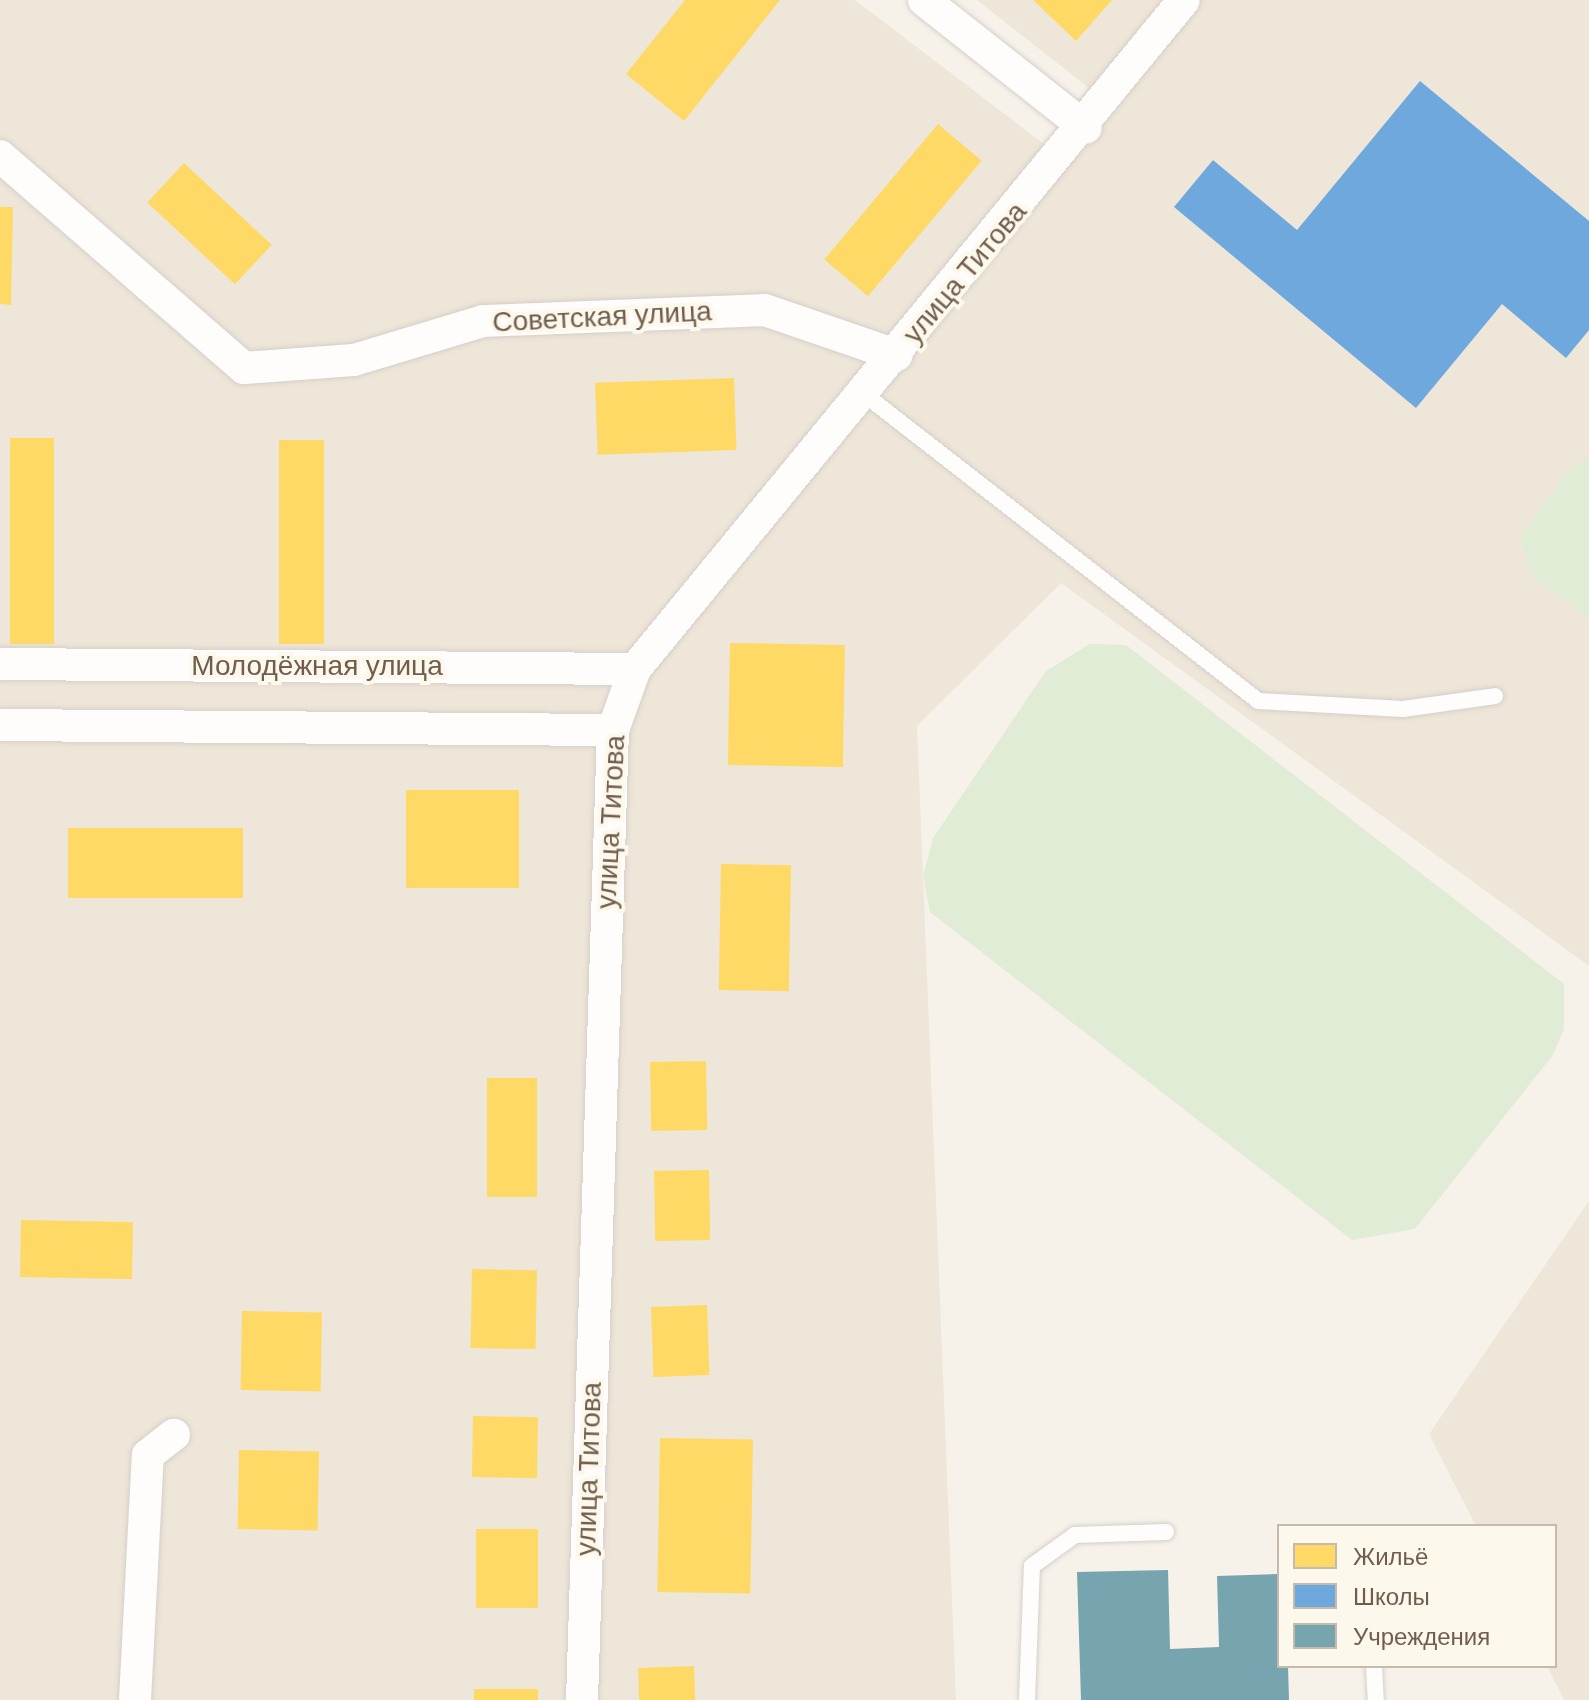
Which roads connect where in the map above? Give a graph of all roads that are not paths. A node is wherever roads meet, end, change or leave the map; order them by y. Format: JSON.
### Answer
{"nodes":[{"id":1,"x":924,"y":0,"type":"edge"},
{"id":2,"x":1184,"y":0,"type":"edge"},
{"id":3,"x":1086,"y":128,"type":"junction"},
{"id":4,"x":0,"y":156,"type":"edge"},
{"id":5,"x":896,"y":355,"type":"junction"},
{"id":6,"x":864,"y":394,"type":"junction"},
{"id":7,"x":0,"y":664,"type":"edge"},
{"id":8,"x":635,"y":669,"type":"junction"},
{"id":9,"x":1495,"y":696,"type":"dead end"},
{"id":10,"x":0,"y":725,"type":"edge"},
{"id":11,"x":613,"y":730,"type":"junction"},
{"id":12,"x":174,"y":1435,"type":"dead end"},
{"id":13,"x":1166,"y":1532,"type":"dead end"},
{"id":14,"x":1374,"y":1668,"type":"edge"},
{"id":15,"x":135,"y":1700,"type":"edge"},
{"id":16,"x":582,"y":1700,"type":"edge"},
{"id":17,"x":1027,"y":1700,"type":"edge"},
{"id":18,"x":1376,"y":1700,"type":"edge"}],
"edges":[{"from":1,"to":3,"type":"street"},
{"from":2,"to":3,"type":"street","name":"улица Титова"},
{"from":3,"to":5,"type":"street","name":"улица Титова"},
{"from":4,"to":5,"type":"street","name":"Советская улица"},
{"from":5,"to":6,"type":"street","name":"улица Титова"},
{"from":6,"to":8,"type":"street","name":"улица Титова"},
{"from":6,"to":9,"type":"lane"},
{"from":7,"to":8,"type":"street","name":"Молодёжная улица"},
{"from":8,"to":11,"type":"street","name":"улица Титова"},
{"from":10,"to":11,"type":"street"},
{"from":11,"to":16,"type":"street","name":"улица Титова"},
{"from":12,"to":15,"type":"street"},
{"from":13,"to":17,"type":"lane"},
{"from":14,"to":18,"type":"lane"}]}
